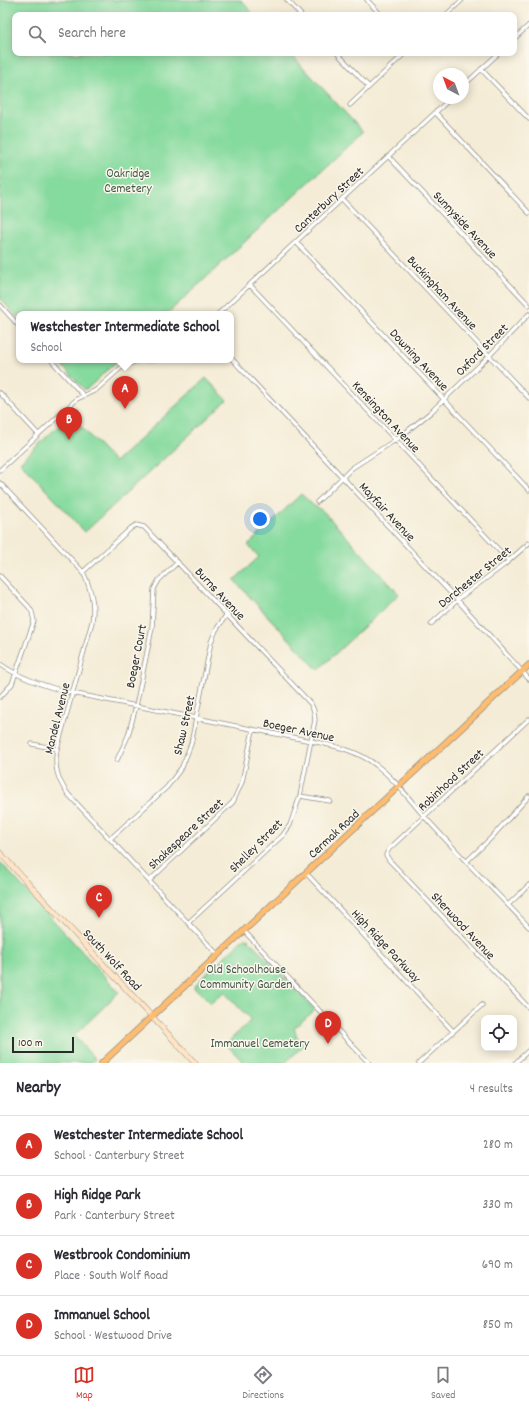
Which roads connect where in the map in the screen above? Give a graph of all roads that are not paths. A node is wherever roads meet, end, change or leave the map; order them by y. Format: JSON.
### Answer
{"nodes":[{"id":1,"x":287,"y":0,"type":"edge"},
{"id":2,"x":367,"y":0,"type":"edge"},
{"id":3,"x":462,"y":0,"type":"edge"},
{"id":4,"x":298,"y":12,"type":"edge"},
{"id":5,"x":378,"y":12,"type":"edge"},
{"id":6,"x":449,"y":12,"type":"edge"},
{"id":7,"x":529,"y":26,"type":"edge"},
{"id":8,"x":517,"y":36,"type":"edge"},
{"id":9,"x":340,"y":56,"type":"edge"},
{"id":10,"x":402,"y":56,"type":"edge"},
{"id":11,"x":496,"y":56,"type":"edge"},
{"id":12,"x":481,"y":69,"type":"junction"},
{"id":13,"x":469,"y":80,"type":"edge"},
{"id":14,"x":369,"y":87,"type":"junction"},
{"id":15,"x":444,"y":104,"type":"edge"},
{"id":16,"x":350,"y":105,"type":"dead end"},
{"id":17,"x":435,"y":112,"type":"junction"},
{"id":18,"x":529,"y":119,"type":"edge"},
{"id":19,"x":388,"y":156,"type":"junction"},
{"id":20,"x":342,"y":199,"type":"junction"},
{"id":21,"x":529,"y":213,"type":"edge"},
{"id":22,"x":296,"y":242,"type":"junction"},
{"id":23,"x":250,"y":285,"type":"junction"},
{"id":24,"x":0,"y":305,"type":"edge"},
{"id":25,"x":529,"y":306,"type":"edge"},
{"id":26,"x":221,"y":311,"type":"edge"},
{"id":27,"x":529,"y":314,"type":"edge"},
{"id":28,"x":16,"y":323,"type":"edge"},
{"id":29,"x":490,"y":356,"type":"junction"},
{"id":30,"x":234,"y":361,"type":"edge"},
{"id":31,"x":54,"y":363,"type":"edge"},
{"id":32,"x":132,"y":363,"type":"edge"},
{"id":33,"x":0,"y":393,"type":"edge"},
{"id":34,"x":83,"y":395,"type":"junction"},
{"id":35,"x":529,"y":398,"type":"edge"},
{"id":36,"x":444,"y":400,"type":"junction"},
{"id":37,"x":38,"y":434,"type":"junction"},
{"id":38,"x":396,"y":440,"type":"junction"},
{"id":39,"x":0,"y":470,"type":"edge"},
{"id":40,"x":343,"y":478,"type":"junction"},
{"id":41,"x":0,"y":483,"type":"edge"},
{"id":42,"x":529,"y":490,"type":"edge"},
{"id":43,"x":317,"y":502,"type":"dead end"},
{"id":44,"x":529,"y":543,"type":"edge"},
{"id":45,"x":509,"y":561,"type":"junction"},
{"id":46,"x":178,"y":562,"type":"junction"},
{"id":47,"x":83,"y":572,"type":"junction"},
{"id":48,"x":0,"y":576,"type":"edge"},
{"id":49,"x":457,"y":600,"type":"junction"},
{"id":50,"x":227,"y":614,"type":"junction"},
{"id":51,"x":431,"y":624,"type":"dead end"},
{"id":52,"x":0,"y":664,"type":"edge"},
{"id":53,"x":529,"y":665,"type":"edge"},
{"id":54,"x":522,"y":671,"type":"junction"},
{"id":55,"x":17,"y":674,"type":"junction"},
{"id":56,"x":529,"y":679,"type":"edge"},
{"id":57,"x":72,"y":693,"type":"junction"},
{"id":58,"x":0,"y":697,"type":"edge"},
{"id":59,"x":136,"y":706,"type":"junction"},
{"id":60,"x":196,"y":718,"type":"junction"},
{"id":61,"x":529,"y":719,"type":"edge"},
{"id":62,"x":253,"y":730,"type":"junction"},
{"id":63,"x":311,"y":741,"type":"junction"},
{"id":64,"x":32,"y":744,"type":"dead end"},
{"id":65,"x":57,"y":749,"type":"junction"},
{"id":66,"x":117,"y":760,"type":"dead end"},
{"id":67,"x":399,"y":787,"type":"junction"},
{"id":68,"x":300,"y":796,"type":"junction"},
{"id":69,"x":529,"y":796,"type":"edge"},
{"id":70,"x":330,"y":801,"type":"dead end"},
{"id":71,"x":425,"y":816,"type":"junction"},
{"id":72,"x":110,"y":838,"type":"junction"},
{"id":73,"x":0,"y":853,"type":"edge"},
{"id":74,"x":386,"y":854,"type":"joint"},
{"id":75,"x":467,"y":861,"type":"junction"},
{"id":76,"x":306,"y":873,"type":"junction"},
{"id":77,"x":149,"y":881,"type":"junction"},
{"id":78,"x":529,"y":885,"type":"edge"},
{"id":79,"x":508,"y":905,"type":"junction"},
{"id":80,"x":188,"y":923,"type":"junction"},
{"id":81,"x":529,"y":927,"type":"edge"},
{"id":82,"x":244,"y":931,"type":"junction"},
{"id":83,"x":218,"y":955,"type":"junction"},
{"id":84,"x":482,"y":1005,"type":"dead end"},
{"id":85,"x":529,"y":1008,"type":"edge"},
{"id":86,"x":152,"y":1017,"type":"junction"},
{"id":87,"x":453,"y":1031,"type":"junction"},
{"id":88,"x":529,"y":1050,"type":"edge"},
{"id":89,"x":102,"y":1063,"type":"edge"},
{"id":90,"x":195,"y":1063,"type":"edge"},
{"id":91,"x":369,"y":1063,"type":"edge"},
{"id":92,"x":419,"y":1063,"type":"edge"},
{"id":93,"x":516,"y":1063,"type":"edge"}],
"edges":[{"from":1,"to":4,"type":"street"},
{"from":2,"to":5,"type":"street"},
{"from":3,"to":6,"type":"street"},
{"from":7,"to":8,"type":"street"},
{"from":9,"to":14,"type":"street"},
{"from":10,"to":14,"type":"street"},
{"from":11,"to":12,"type":"street"},
{"from":12,"to":13,"type":"street"},
{"from":12,"to":18,"type":"street"},
{"from":14,"to":16,"type":"street"},
{"from":15,"to":17,"type":"street","name":"Canterbury Street"},
{"from":17,"to":19,"type":"street","name":"Canterbury Street"},
{"from":17,"to":21,"type":"street"},
{"from":19,"to":20,"type":"street","name":"Canterbury Street"},
{"from":19,"to":25,"type":"street","name":"Sunnyside Avenue"},
{"from":20,"to":22,"type":"street","name":"Canterbury Street"},
{"from":20,"to":29,"type":"street","name":"Buckingham Avenue"},
{"from":22,"to":23,"type":"street","name":"Canterbury Street"},
{"from":22,"to":36,"type":"street","name":"Downing Avenue"},
{"from":23,"to":26,"type":"street","name":"Canterbury Street"},
{"from":23,"to":38,"type":"street","name":"Kensington Avenue"},
{"from":24,"to":28,"type":"street"},
{"from":27,"to":29,"type":"street","name":"Oxford Street"},
{"from":29,"to":35,"type":"street","name":"Buckingham Avenue"},
{"from":29,"to":36,"type":"street","name":"Oxford Street"},
{"from":30,"to":40,"type":"street","name":"Mayfair Avenue"},
{"from":31,"to":34,"type":"street"},
{"from":32,"to":34,"type":"street"},
{"from":33,"to":37,"type":"street"},
{"from":34,"to":37,"type":"street"},
{"from":36,"to":38,"type":"street","name":"Oxford Street"},
{"from":36,"to":42,"type":"street","name":"Downing Avenue"},
{"from":37,"to":39,"type":"street"},
{"from":38,"to":40,"type":"street","name":"Oxford Street"},
{"from":38,"to":45,"type":"street","name":"Kensington Avenue"},
{"from":40,"to":43,"type":"street","name":"Oxford Street"},
{"from":40,"to":49,"type":"street","name":"Mayfair Avenue"},
{"from":41,"to":47,"type":"street","name":"Mandel Avenue"},
{"from":44,"to":45,"type":"street","name":"Dorchester Street"},
{"from":45,"to":49,"type":"street","name":"Dorchester Street"},
{"from":46,"to":47,"type":"street","name":"Burns Avenue"},
{"from":46,"to":50,"type":"street","name":"Burns Avenue"},
{"from":46,"to":59,"type":"street","name":"Boeger Court"},
{"from":47,"to":57,"type":"street","name":"Mandel Avenue"},
{"from":48,"to":55,"type":"street"},
{"from":49,"to":51,"type":"street","name":"Dorchester Street"},
{"from":49,"to":54,"type":"street","name":"Mayfair Avenue"},
{"from":50,"to":60,"type":"street","name":"Shaw Street"},
{"from":50,"to":63,"type":"street","name":"Burns Avenue"},
{"from":52,"to":55,"type":"street","name":"Boeger Avenue"},
{"from":53,"to":54,"type":"main road","name":"Cermak Road"},
{"from":54,"to":56,"type":"street","name":"Mayfair Avenue"},
{"from":54,"to":67,"type":"main road","name":"Cermak Road"},
{"from":55,"to":57,"type":"street","name":"Boeger Avenue"},
{"from":55,"to":58,"type":"street"},
{"from":57,"to":59,"type":"street","name":"Boeger Avenue"},
{"from":57,"to":65,"type":"street","name":"Mandel Avenue"},
{"from":59,"to":60,"type":"street","name":"Boeger Avenue"},
{"from":59,"to":66,"type":"street","name":"Boeger Court"},
{"from":60,"to":62,"type":"street","name":"Boeger Avenue"},
{"from":60,"to":72,"type":"street","name":"Shaw Street"},
{"from":61,"to":71,"type":"street","name":"Robinhood Street"},
{"from":62,"to":63,"type":"street","name":"Boeger Avenue"},
{"from":62,"to":77,"type":"street","name":"Shakespeare Street"},
{"from":63,"to":67,"type":"street","name":"Boeger Avenue"},
{"from":63,"to":68,"type":"street","name":"Shelley Street"},
{"from":64,"to":65,"type":"street"},
{"from":65,"to":72,"type":"street","name":"Mandel Avenue"},
{"from":67,"to":71,"type":"street","name":"Boeger Avenue"},
{"from":67,"to":76,"type":"main road","name":"Cermak Road"},
{"from":68,"to":70,"type":"street"},
{"from":68,"to":80,"type":"street","name":"Shelley Street"},
{"from":69,"to":75,"type":"street"},
{"from":71,"to":74,"type":"street","name":"Robinhood Street"},
{"from":71,"to":75,"type":"street","name":"Boeger Avenue"},
{"from":72,"to":77,"type":"street","name":"Mandel Avenue"},
{"from":73,"to":86,"type":"main road","name":"South Wolf Road"},
{"from":74,"to":85,"type":"street","name":"Sherwood Avenue"},
{"from":75,"to":79,"type":"street","name":"Boeger Avenue"},
{"from":76,"to":82,"type":"main road","name":"Cermak Road"},
{"from":76,"to":87,"type":"street","name":"High Ridge Parkway"},
{"from":77,"to":80,"type":"street","name":"Mandel Avenue"},
{"from":78,"to":79,"type":"street"},
{"from":79,"to":81,"type":"street","name":"Boeger Avenue"},
{"from":80,"to":83,"type":"street","name":"Mandel Avenue"},
{"from":82,"to":83,"type":"main road","name":"Cermak Road"},
{"from":82,"to":91,"type":"street"},
{"from":83,"to":86,"type":"main road","name":"Cermak Road"},
{"from":84,"to":87,"type":"street"},
{"from":86,"to":89,"type":"main road","name":"Cermak Road"},
{"from":86,"to":90,"type":"main road","name":"South Wolf Road"},
{"from":87,"to":92,"type":"street"},
{"from":88,"to":93,"type":"street"}]}
